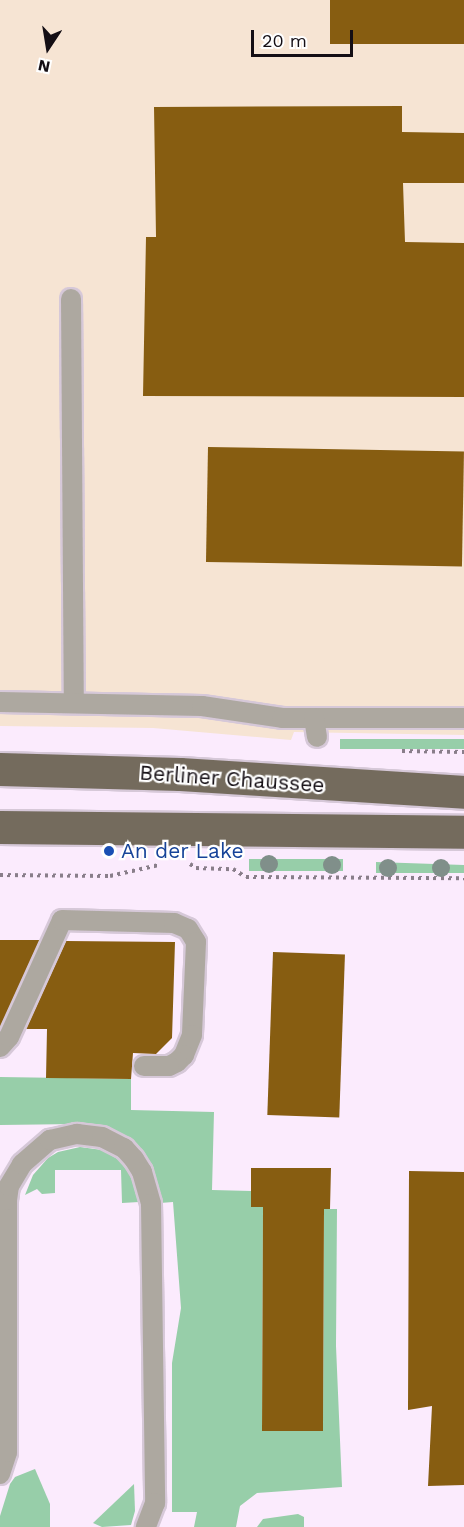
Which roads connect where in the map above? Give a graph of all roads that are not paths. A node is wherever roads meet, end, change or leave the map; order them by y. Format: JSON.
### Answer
{"nodes":[{"id":1,"x":71,"y":299,"type":"dead end"},
{"id":2,"x":0,"y":702,"type":"edge"},
{"id":3,"x":75,"y":703,"type":"junction"},
{"id":4,"x":464,"y":718,"type":"edge"},
{"id":5,"x":0,"y":769,"type":"edge"},
{"id":6,"x":464,"y":792,"type":"edge"},
{"id":7,"x":0,"y":827,"type":"edge"},
{"id":8,"x":464,"y":832,"type":"edge"},
{"id":9,"x":0,"y":1047,"type":"edge"},
{"id":10,"x":144,"y":1066,"type":"dead end"},
{"id":11,"x":0,"y":1474,"type":"edge"},
{"id":12,"x":146,"y":1527,"type":"edge"}],
"edges":[{"from":1,"to":3,"type":"lane"},
{"from":2,"to":3,"type":"lane"},
{"from":3,"to":4,"type":"lane"},
{"from":5,"to":6,"type":"main road","name":"Berliner Chaussee"},
{"from":7,"to":8,"type":"main road","name":"Berliner Chaussee"},
{"from":9,"to":10,"type":"lane"},
{"from":11,"to":12,"type":"lane"}]}
